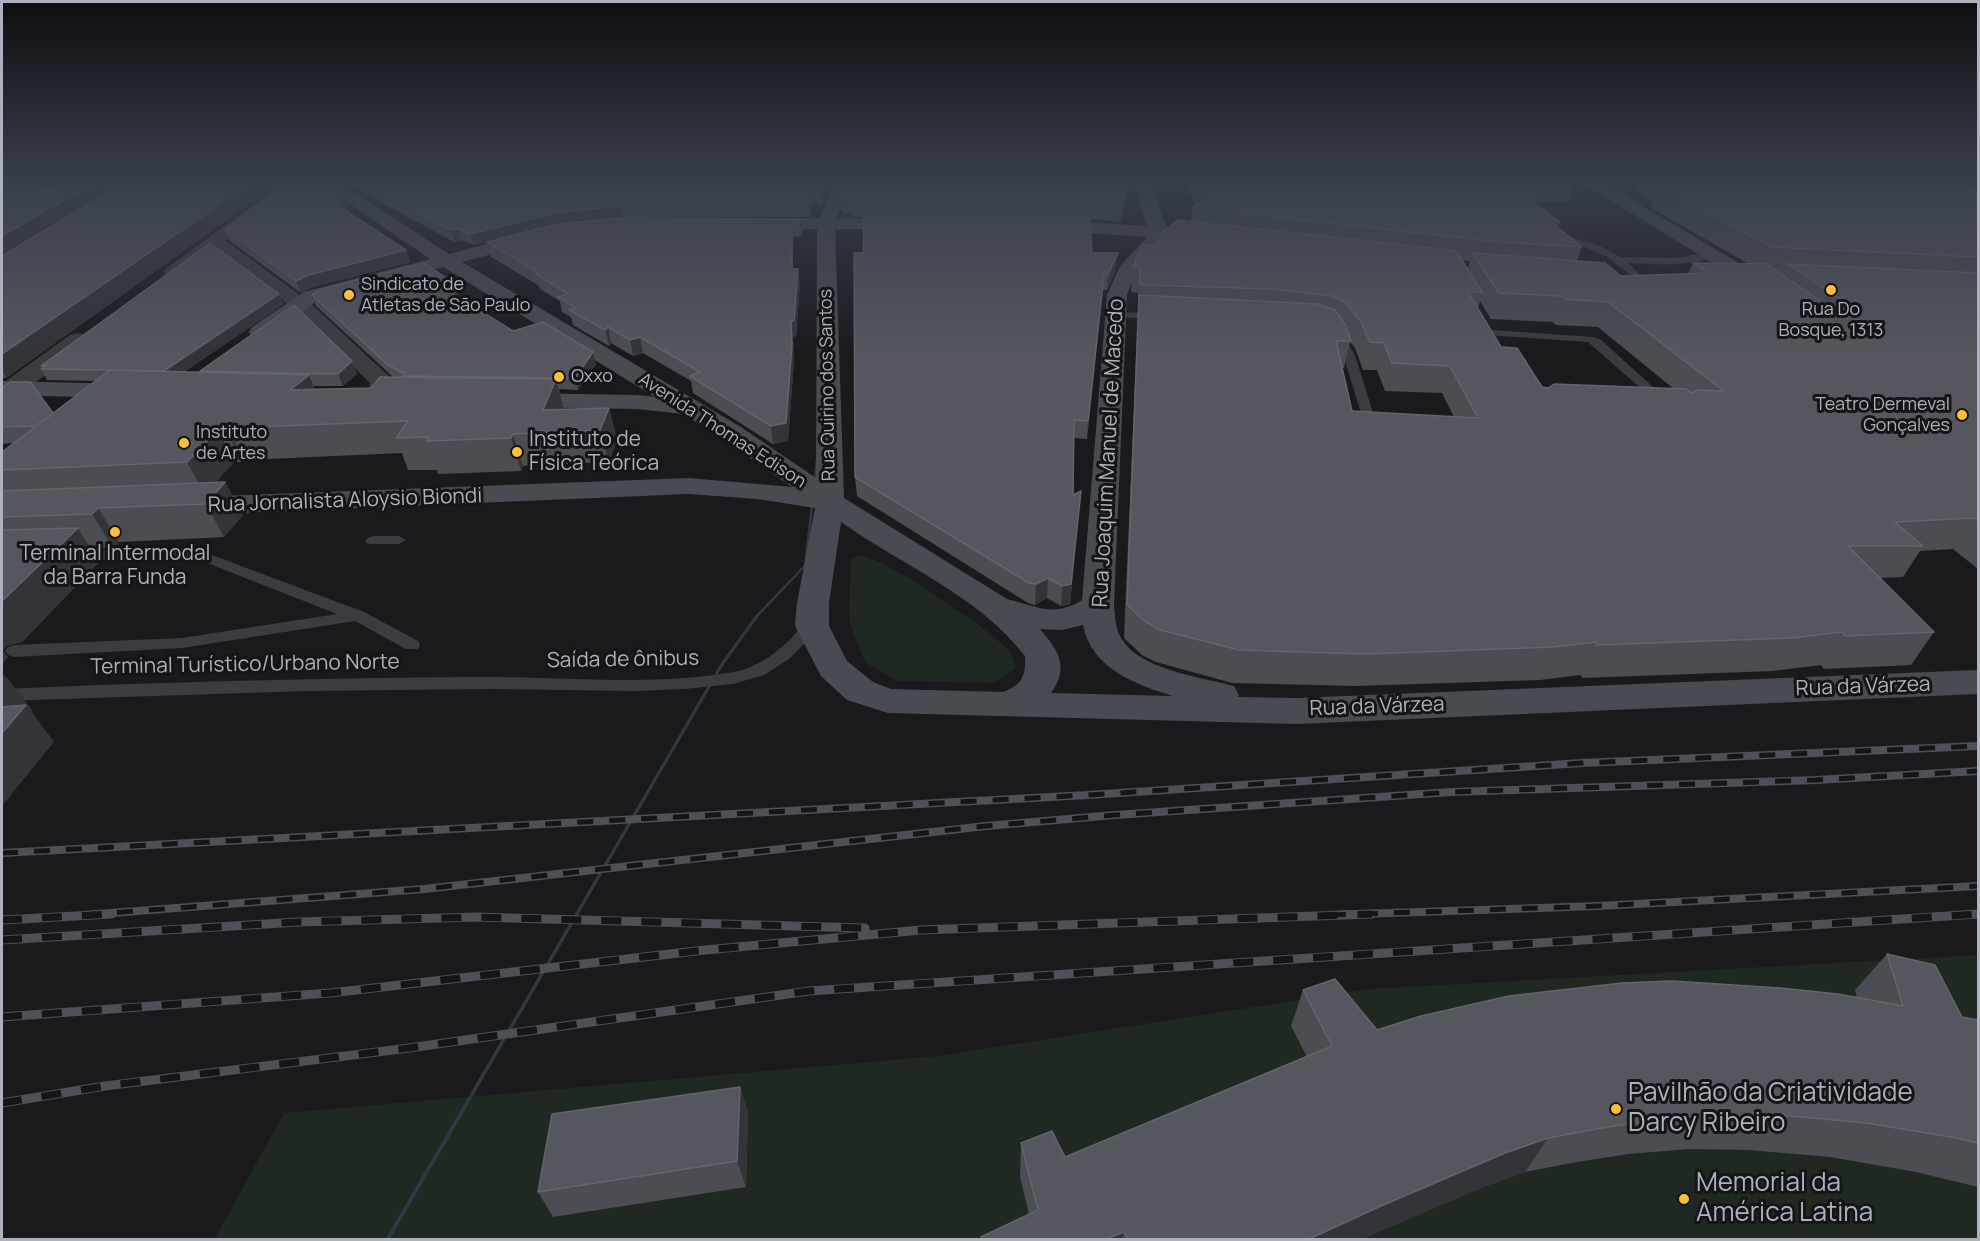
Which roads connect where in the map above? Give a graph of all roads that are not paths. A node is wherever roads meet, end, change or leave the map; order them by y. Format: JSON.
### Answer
{"nodes":[{"id":1,"x":216,"y":240,"type":"edge"},
{"id":2,"x":414,"y":240,"type":"edge"},
{"id":3,"x":523,"y":240,"type":"edge"},
{"id":4,"x":826,"y":240,"type":"edge"},
{"id":5,"x":1155,"y":240,"type":"edge"},
{"id":6,"x":1561,"y":240,"type":"edge"},
{"id":7,"x":1689,"y":240,"type":"edge"},
{"id":8,"x":210,"y":244,"type":"junction"},
{"id":9,"x":1713,"y":254,"type":"junction"},
{"id":10,"x":445,"y":260,"type":"junction"},
{"id":11,"x":1615,"y":270,"type":"junction"},
{"id":12,"x":1720,"y":279,"type":"edge"},
{"id":13,"x":161,"y":280,"type":"edge"},
{"id":14,"x":1675,"y":280,"type":"edge"},
{"id":15,"x":300,"y":304,"type":"junction"},
{"id":16,"x":1115,"y":315,"type":"junction"},
{"id":17,"x":1171,"y":317,"type":"edge"},
{"id":18,"x":1323,"y":328,"type":"edge"},
{"id":19,"x":93,"y":329,"type":"edge"},
{"id":20,"x":1491,"y":333,"type":"edge"},
{"id":21,"x":239,"y":347,"type":"edge"},
{"id":22,"x":607,"y":358,"type":"junction"},
{"id":23,"x":7,"y":388,"type":"edge"},
{"id":24,"x":152,"y":391,"type":"edge"},
{"id":25,"x":378,"y":398,"type":"edge"},
{"id":26,"x":493,"y":399,"type":"edge"},
{"id":27,"x":1640,"y":399,"type":"edge"},
{"id":28,"x":585,"y":400,"type":"junction"},
{"id":29,"x":693,"y":410,"type":"junction"},
{"id":30,"x":1372,"y":432,"type":"edge"},
{"id":31,"x":732,"y":433,"type":"junction"},
{"id":32,"x":689,"y":486,"type":"junction"},
{"id":33,"x":830,"y":502,"type":"junction"},
{"id":34,"x":173,"y":507,"type":"edge"},
{"id":35,"x":399,"y":540,"type":"dead end"},
{"id":36,"x":373,"y":541,"type":"dead end"},
{"id":37,"x":53,"y":556,"type":"edge"},
{"id":38,"x":994,"y":604,"type":"junction"},
{"id":39,"x":1098,"y":604,"type":"junction"},
{"id":40,"x":358,"y":616,"type":"junction"},
{"id":41,"x":812,"y":626,"type":"junction"},
{"id":42,"x":412,"y":645,"type":"dead end"},
{"id":43,"x":14,"y":651,"type":"dead end"},
{"id":44,"x":1978,"y":682,"type":"edge"},
{"id":45,"x":489,"y":683,"type":"joint"},
{"id":46,"x":2,"y":695,"type":"edge"},
{"id":47,"x":1005,"y":705,"type":"junction"},
{"id":48,"x":1297,"y":711,"type":"junction"}],
"edges":[{"from":1,"to":8,"type":"street"},
{"from":2,"to":10,"type":"street","name":"Avenida Thomas Edison"},
{"from":3,"to":10,"type":"street"},
{"from":4,"to":33,"type":"street","name":"Rua Quirino dos Santos"},
{"from":5,"to":16,"type":"street","name":"Rua Joaquim Manuel de Macedo"},
{"from":6,"to":11,"type":"lane"},
{"from":7,"to":9,"type":"street"},
{"from":8,"to":13,"type":"street"},
{"from":8,"to":15,"type":"street"},
{"from":9,"to":11,"type":"lane"},
{"from":9,"to":12,"type":"street"},
{"from":10,"to":15,"type":"street"},
{"from":10,"to":22,"type":"street","name":"Avenida Thomas Edison"},
{"from":11,"to":14,"type":"street"},
{"from":15,"to":21,"type":"street"},
{"from":15,"to":25,"type":"street"},
{"from":16,"to":17,"type":"lane"},
{"from":16,"to":39,"type":"street","name":"Rua Joaquim Manuel de Macedo"},
{"from":18,"to":30,"type":"lane"},
{"from":19,"to":23,"type":"street"},
{"from":20,"to":27,"type":"lane"},
{"from":22,"to":28,"type":"street"},
{"from":22,"to":29,"type":"street","name":"Avenida Thomas Edison"},
{"from":23,"to":24,"type":"street"},
{"from":26,"to":28,"type":"street"},
{"from":28,"to":29,"type":"street"},
{"from":29,"to":31,"type":"street","name":"Avenida Thomas Edison"},
{"from":31,"to":32,"type":"street","name":"Rua Jornalista Aloysio Biondi"},
{"from":31,"to":33,"type":"street","name":"Avenida Thomas Edison"},
{"from":32,"to":33,"type":"street","name":"Rua Jornalista Aloysio Biondi"},
{"from":32,"to":34,"type":"street","name":"Rua Jornalista Aloysio Biondi"},
{"from":33,"to":38,"type":"street","name":"Avenida Thomas Edison"},
{"from":33,"to":41,"type":"street","name":"Rua Quirino dos Santos"},
{"from":35,"to":36,"type":"lane"},
{"from":37,"to":40,"type":"lane"},
{"from":38,"to":39,"type":"street","name":"Avenida Thomas Edison"},
{"from":38,"to":47,"type":"street","name":"Avenida Thomas Edison"},
{"from":39,"to":48,"type":"street","name":"Rua Joaquim Manuel de Macedo"},
{"from":40,"to":42,"type":"lane"},
{"from":40,"to":43,"type":"lane"},
{"from":41,"to":45,"type":"lane","name":"Saída de ônibus"},
{"from":41,"to":47,"type":"street","name":"Rua da Várzea"},
{"from":44,"to":48,"type":"street","name":"Rua da Várzea"},
{"from":45,"to":46,"type":"lane","name":"Terminal Turístico/Urbano Norte"},
{"from":47,"to":48,"type":"street","name":"Rua da Várzea"}]}
